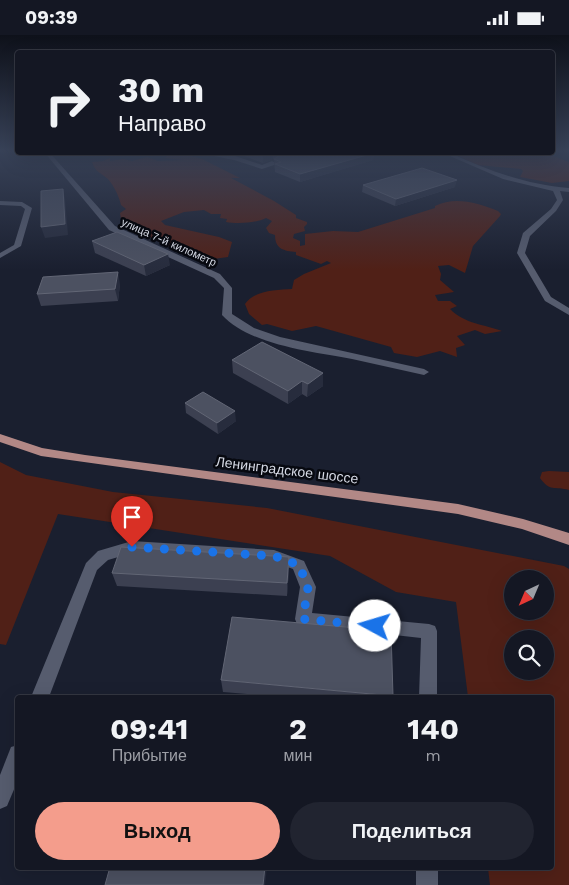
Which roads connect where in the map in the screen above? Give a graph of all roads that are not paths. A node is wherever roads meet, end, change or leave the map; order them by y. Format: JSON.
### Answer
{"nodes":[{"id":1,"x":80,"y":191,"type":"edge"},
{"id":2,"x":557,"y":191,"type":"edge"},
{"id":3,"x":0,"y":203,"type":"edge"},
{"id":4,"x":0,"y":256,"type":"edge"},
{"id":5,"x":569,"y":312,"type":"edge"},
{"id":6,"x":424,"y":372,"type":"dead end"},
{"id":7,"x":0,"y":438,"type":"edge"},
{"id":8,"x":569,"y":539,"type":"edge"},
{"id":9,"x":41,"y":695,"type":"edge"},
{"id":10,"x":428,"y":695,"type":"edge"},
{"id":11,"x":15,"y":762,"type":"edge"},
{"id":12,"x":0,"y":799,"type":"edge"},
{"id":13,"x":427,"y":870,"type":"edge"},
{"id":14,"x":427,"y":885,"type":"edge"}],
"edges":[{"from":1,"to":6,"type":"lane","name":"улица 7-й километр"},
{"from":2,"to":5,"type":"lane"},
{"from":3,"to":4,"type":"lane"},
{"from":7,"to":8,"type":"main road","name":"Ленинградское шоссе"},
{"from":9,"to":10,"type":"lane"},
{"from":11,"to":12,"type":"lane"},
{"from":13,"to":14,"type":"lane"}]}
